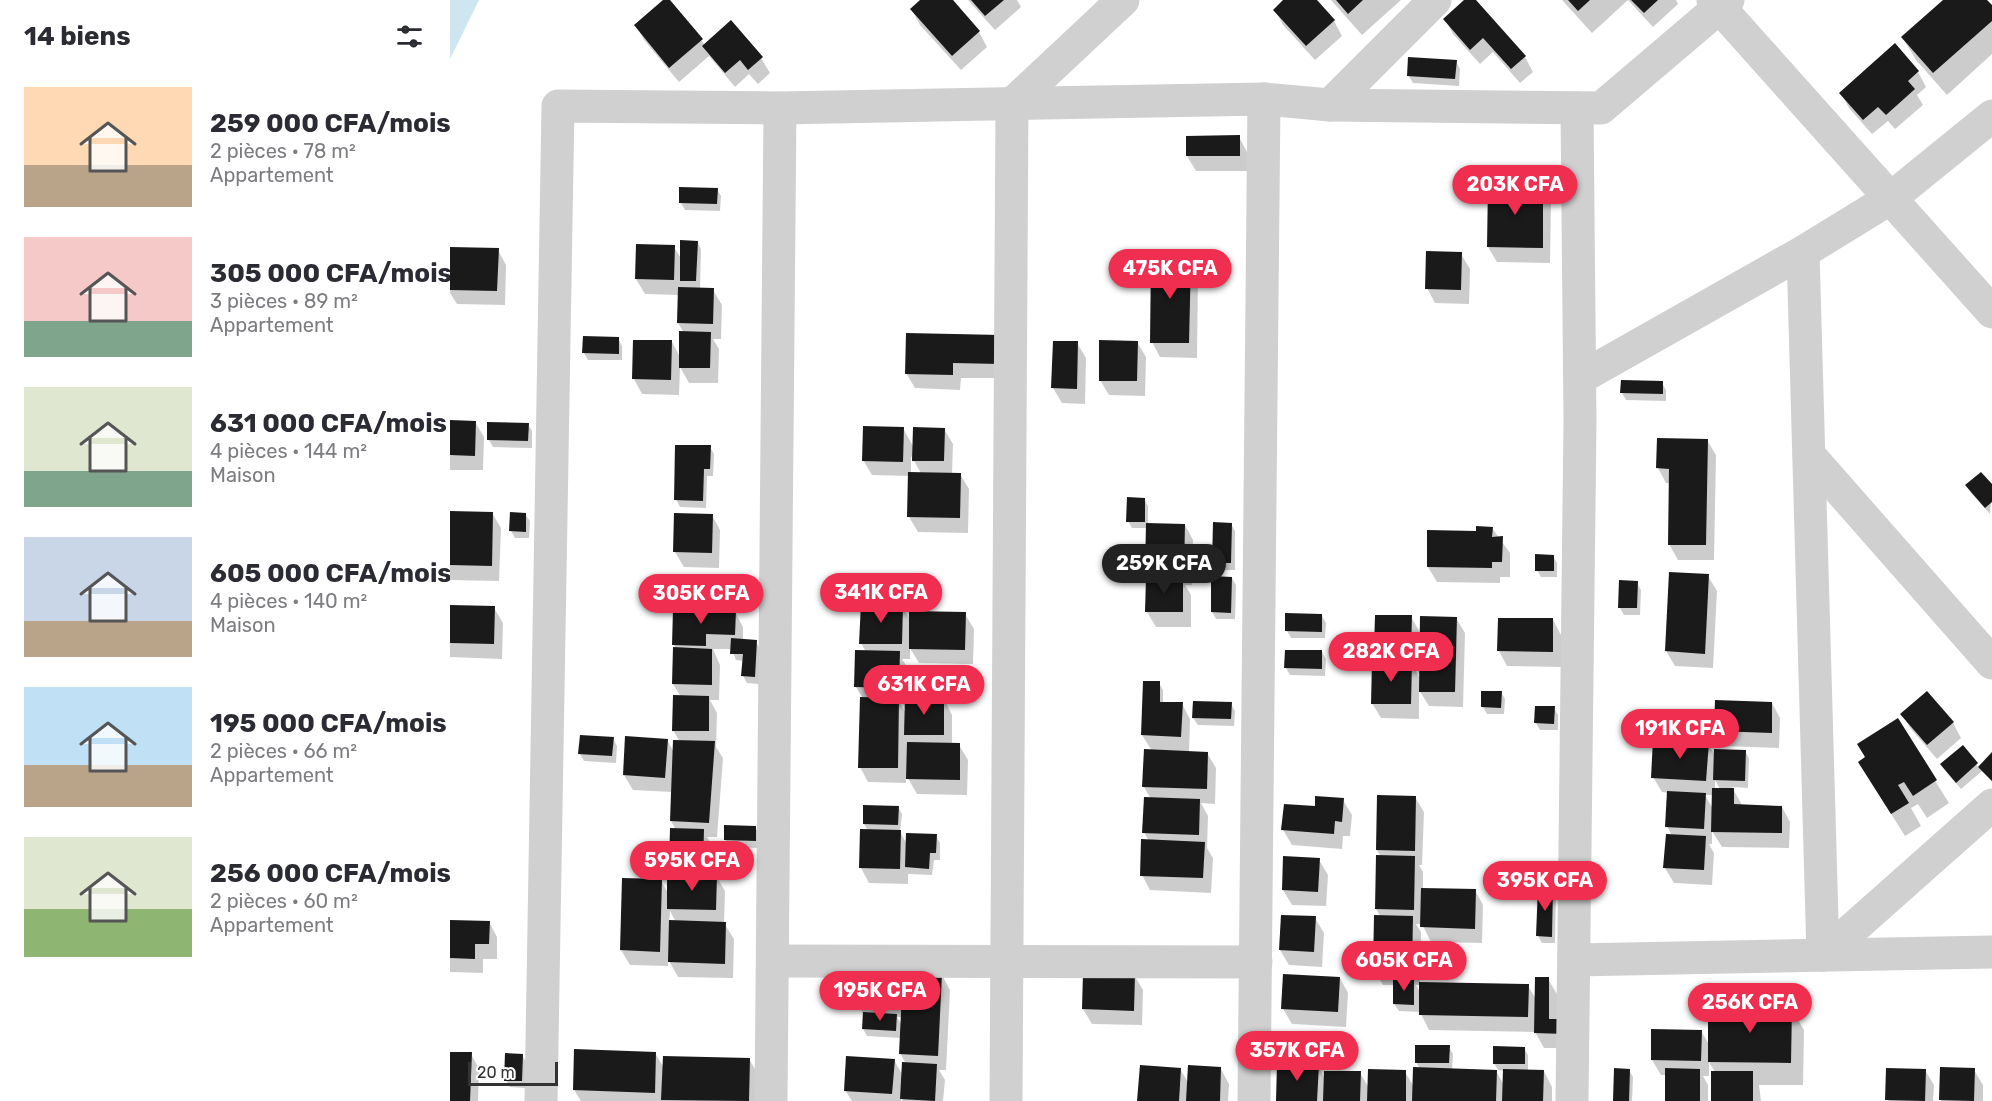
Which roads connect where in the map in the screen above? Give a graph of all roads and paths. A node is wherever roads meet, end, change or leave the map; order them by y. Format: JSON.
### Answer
{"nodes":[{"id":1,"x":1123,"y":0,"type":"edge"},
{"id":2,"x":1435,"y":0,"type":"edge"},
{"id":3,"x":1720,"y":2,"type":"edge"},
{"id":4,"x":1264,"y":99,"type":"junction"},
{"id":5,"x":1012,"y":104,"type":"junction"},
{"id":6,"x":1329,"y":105,"type":"junction"},
{"id":7,"x":780,"y":108,"type":"junction"},
{"id":8,"x":1577,"y":108,"type":"junction"},
{"id":9,"x":1992,"y":116,"type":"edge"},
{"id":10,"x":1891,"y":198,"type":"junction"},
{"id":11,"x":1803,"y":252,"type":"junction"},
{"id":12,"x":1992,"y":312,"type":"edge"},
{"id":13,"x":1580,"y":378,"type":"junction"},
{"id":14,"x":1809,"y":455,"type":"junction"},
{"id":15,"x":1992,"y":663,"type":"edge"},
{"id":16,"x":1992,"y":805,"type":"edge"},
{"id":17,"x":1992,"y":952,"type":"edge"},
{"id":18,"x":1824,"y":955,"type":"junction"},
{"id":19,"x":1574,"y":960,"type":"junction"},
{"id":20,"x":774,"y":961,"type":"junction"},
{"id":21,"x":1007,"y":961,"type":"junction"},
{"id":22,"x":1256,"y":962,"type":"junction"},
{"id":23,"x":541,"y":1101,"type":"edge"},
{"id":24,"x":771,"y":1101,"type":"edge"},
{"id":25,"x":1006,"y":1101,"type":"edge"},
{"id":26,"x":1254,"y":1101,"type":"edge"},
{"id":27,"x":1572,"y":1101,"type":"edge"}],
"edges":[{"from":1,"to":5,"type":"street"},
{"from":2,"to":6,"type":"street"},
{"from":3,"to":8,"type":"street"},
{"from":3,"to":10,"type":"street"},
{"from":4,"to":5,"type":"street"},
{"from":4,"to":6,"type":"street"},
{"from":4,"to":22,"type":"street"},
{"from":5,"to":7,"type":"street"},
{"from":5,"to":21,"type":"street"},
{"from":6,"to":8,"type":"street"},
{"from":7,"to":20,"type":"street"},
{"from":7,"to":23,"type":"street"},
{"from":8,"to":13,"type":"street"},
{"from":9,"to":10,"type":"street"},
{"from":10,"to":11,"type":"street"},
{"from":10,"to":12,"type":"street"},
{"from":11,"to":13,"type":"street"},
{"from":11,"to":14,"type":"street"},
{"from":13,"to":19,"type":"street"},
{"from":14,"to":15,"type":"street"},
{"from":14,"to":18,"type":"street"},
{"from":16,"to":18,"type":"street"},
{"from":17,"to":18,"type":"street"},
{"from":18,"to":19,"type":"street"},
{"from":19,"to":27,"type":"street"},
{"from":20,"to":21,"type":"street"},
{"from":20,"to":24,"type":"street"},
{"from":21,"to":22,"type":"street"},
{"from":21,"to":25,"type":"street"},
{"from":22,"to":26,"type":"street"}]}
